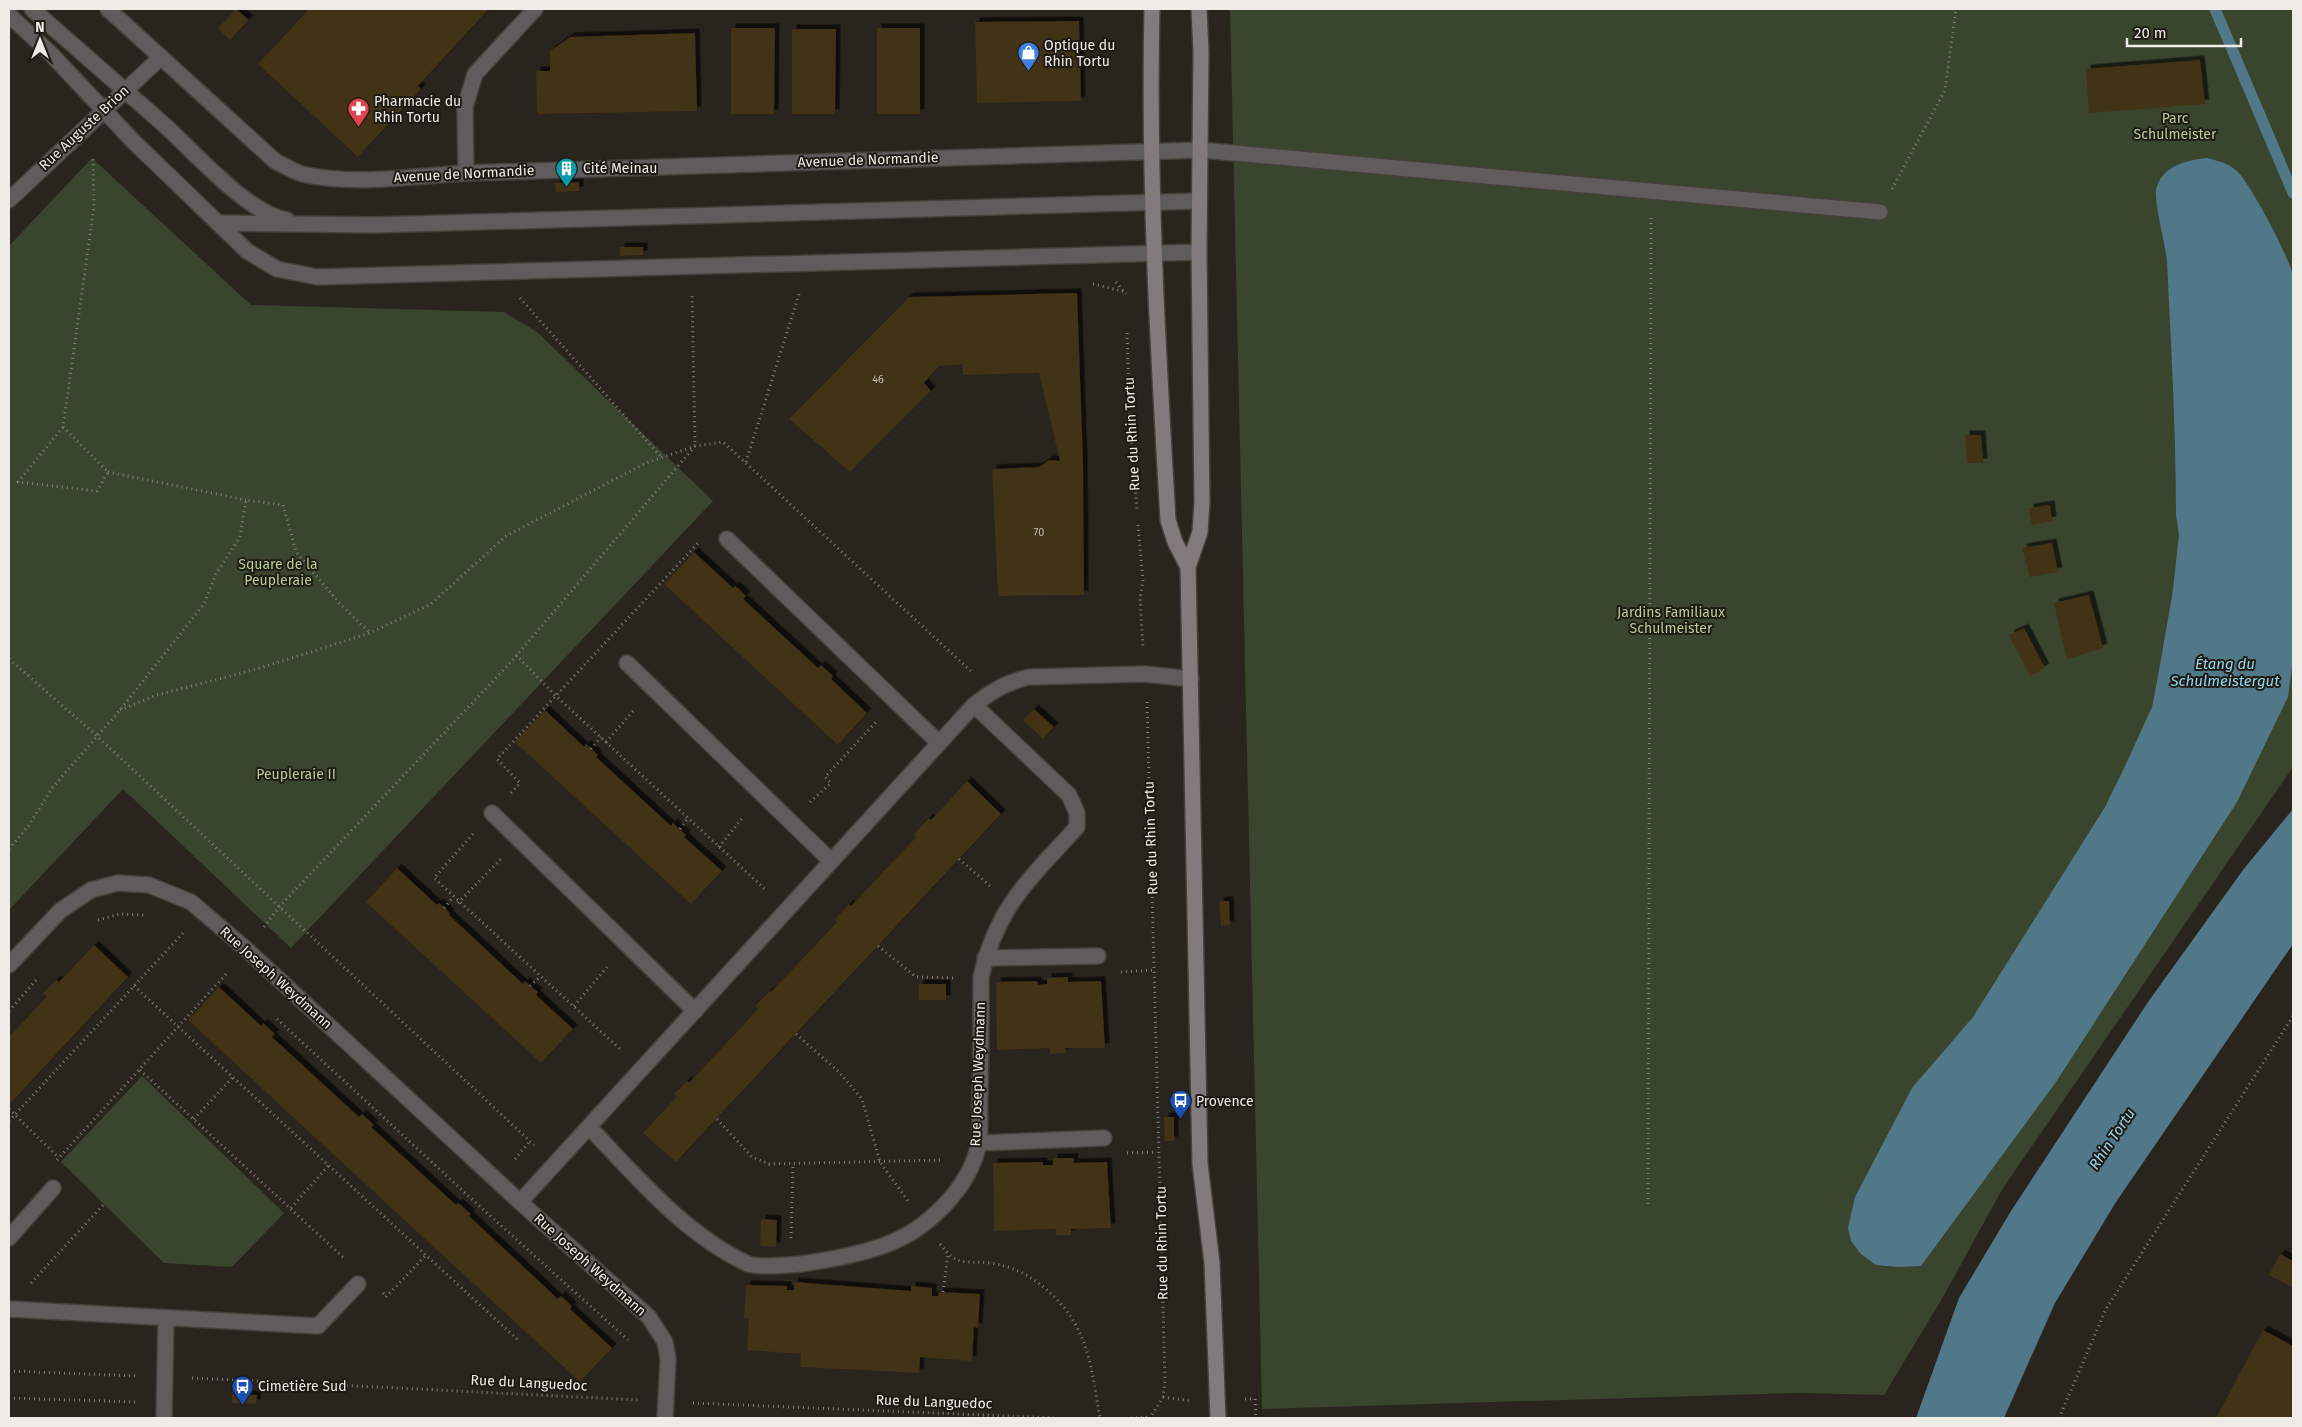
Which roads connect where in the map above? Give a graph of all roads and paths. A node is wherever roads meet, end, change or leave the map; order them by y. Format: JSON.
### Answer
{"nodes":[{"id":1,"x":32,"y":9,"type":"edge"},
{"id":2,"x":108,"y":9,"type":"edge"},
{"id":3,"x":535,"y":9,"type":"edge"},
{"id":4,"x":1152,"y":9,"type":"edge"},
{"id":5,"x":1199,"y":9,"type":"edge"},
{"id":6,"x":1956,"y":9,"type":"edge"},
{"id":7,"x":9,"y":15,"type":"edge"},
{"id":8,"x":160,"y":57,"type":"junction"},
{"id":9,"x":124,"y":90,"type":"junction"},
{"id":10,"x":103,"y":109,"type":"junction"},
{"id":11,"x":1201,"y":150,"type":"junction"},
{"id":12,"x":1151,"y":151,"type":"junction"},
{"id":13,"x":93,"y":152,"type":"dead end"},
{"id":14,"x":466,"y":173,"type":"junction"},
{"id":15,"x":1651,"y":190,"type":"junction"},
{"id":16,"x":9,"y":200,"type":"edge"},
{"id":17,"x":1199,"y":201,"type":"junction"},
{"id":18,"x":1154,"y":203,"type":"junction"},
{"id":19,"x":1880,"y":212,"type":"joint"},
{"id":20,"x":219,"y":223,"type":"junction"},
{"id":21,"x":320,"y":225,"type":"junction"},
{"id":22,"x":1155,"y":252,"type":"junction"},
{"id":23,"x":1199,"y":252,"type":"junction"},
{"id":24,"x":689,"y":267,"type":"junction"},
{"id":25,"x":1113,"y":279,"type":"dead end"},
{"id":26,"x":801,"y":290,"type":"dead end"},
{"id":27,"x":518,"y":295,"type":"dead end"},
{"id":28,"x":1127,"y":301,"type":"dead end"},
{"id":29,"x":1127,"y":330,"type":"dead end"},
{"id":30,"x":63,"y":427,"type":"junction"},
{"id":31,"x":695,"y":446,"type":"junction"},
{"id":32,"x":662,"y":458,"type":"junction"},
{"id":33,"x":746,"y":462,"type":"junction"},
{"id":34,"x":108,"y":472,"type":"junction"},
{"id":35,"x":246,"y":500,"type":"junction"},
{"id":36,"x":1137,"y":512,"type":"dead end"},
{"id":37,"x":1138,"y":522,"type":"dead end"},
{"id":38,"x":727,"y":539,"type":"joint"},
{"id":39,"x":1188,"y":567,"type":"junction"},
{"id":40,"x":370,"y":633,"type":"junction"},
{"id":41,"x":516,"y":655,"type":"junction"},
{"id":42,"x":9,"y":659,"type":"edge"},
{"id":43,"x":627,"y":663,"type":"dead end"},
{"id":44,"x":1145,"y":674,"type":"junction"},
{"id":45,"x":1191,"y":679,"type":"junction"},
{"id":46,"x":653,"y":688,"type":"junction"},
{"id":47,"x":992,"y":691,"type":"junction"},
{"id":48,"x":556,"y":696,"type":"junction"},
{"id":49,"x":896,"y":701,"type":"junction"},
{"id":50,"x":974,"y":706,"type":"junction"},
{"id":51,"x":120,"y":710,"type":"junction"},
{"id":52,"x":97,"y":736,"type":"junction"},
{"id":53,"x":600,"y":737,"type":"junction"},
{"id":54,"x":606,"y":742,"type":"junction"},
{"id":55,"x":939,"y":744,"type":"junction"},
{"id":56,"x":591,"y":748,"type":"dead end"},
{"id":57,"x":762,"y":794,"type":"junction"},
{"id":58,"x":492,"y":813,"type":"junction"},
{"id":59,"x":688,"y":818,"type":"junction"},
{"id":60,"x":790,"y":821,"type":"junction"},
{"id":61,"x":680,"y":829,"type":"dead end"},
{"id":62,"x":518,"y":840,"type":"junction"},
{"id":63,"x":719,"y":847,"type":"junction"},
{"id":64,"x":9,"y":849,"type":"edge"},
{"id":65,"x":959,"y":859,"type":"dead end"},
{"id":66,"x":831,"y":861,"type":"junction"},
{"id":67,"x":992,"y":887,"type":"dead end"},
{"id":68,"x":453,"y":898,"type":"junction"},
{"id":69,"x":458,"y":902,"type":"junction"},
{"id":70,"x":280,"y":906,"type":"junction"},
{"id":71,"x":444,"y":908,"type":"dead end"},
{"id":72,"x":788,"y":910,"type":"junction"},
{"id":73,"x":149,"y":915,"type":"dead end"},
{"id":74,"x":96,"y":921,"type":"dead end"},
{"id":75,"x":263,"y":927,"type":"dead end"},
{"id":76,"x":178,"y":928,"type":"dead end"},
{"id":77,"x":183,"y":933,"type":"junction"},
{"id":78,"x":190,"y":940,"type":"dead end"},
{"id":79,"x":626,"y":944,"type":"junction"},
{"id":80,"x":1098,"y":956,"type":"dead end"},
{"id":81,"x":986,"y":958,"type":"junction"},
{"id":82,"x":9,"y":965,"type":"edge"},
{"id":83,"x":220,"y":966,"type":"dead end"},
{"id":84,"x":44,"y":972,"type":"dead end"},
{"id":85,"x":227,"y":973,"type":"junction"},
{"id":86,"x":541,"y":976,"type":"junction"},
{"id":87,"x":235,"y":980,"type":"dead end"},
{"id":88,"x":134,"y":986,"type":"junction"},
{"id":89,"x":530,"y":986,"type":"dead end"},
{"id":90,"x":574,"y":1006,"type":"junction"},
{"id":91,"x":9,"y":1011,"type":"edge"},
{"id":92,"x":695,"y":1011,"type":"junction"},
{"id":93,"x":271,"y":1014,"type":"dead end"},
{"id":94,"x":2293,"y":1016,"type":"edge"},
{"id":95,"x":178,"y":1027,"type":"junction"},
{"id":96,"x":641,"y":1069,"type":"junction"},
{"id":97,"x":140,"y":1070,"type":"junction"},
{"id":98,"x":233,"y":1077,"type":"junction"},
{"id":99,"x":9,"y":1109,"type":"edge"},
{"id":100,"x":14,"y":1115,"type":"junction"},
{"id":101,"x":194,"y":1119,"type":"junction"},
{"id":102,"x":717,"y":1119,"type":"dead end"},
{"id":103,"x":9,"y":1121,"type":"edge"},
{"id":104,"x":589,"y":1127,"type":"junction"},
{"id":105,"x":1104,"y":1138,"type":"dead end"},
{"id":106,"x":530,"y":1141,"type":"junction"},
{"id":107,"x":979,"y":1143,"type":"junction"},
{"id":108,"x":538,"y":1149,"type":"dead end"},
{"id":109,"x":1157,"y":1152,"type":"junction"},
{"id":110,"x":1117,"y":1154,"type":"dead end"},
{"id":111,"x":59,"y":1158,"type":"junction"},
{"id":112,"x":974,"y":1158,"type":"junction"},
{"id":113,"x":515,"y":1159,"type":"dead end"},
{"id":114,"x":793,"y":1164,"type":"junction"},
{"id":115,"x":52,"y":1165,"type":"dead end"},
{"id":116,"x":329,"y":1165,"type":"junction"},
{"id":117,"x":53,"y":1188,"type":"dead end"},
{"id":118,"x":520,"y":1202,"type":"junction"},
{"id":119,"x":104,"y":1204,"type":"dead end"},
{"id":120,"x":1648,"y":1204,"type":"dead end"},
{"id":121,"x":290,"y":1208,"type":"junction"},
{"id":122,"x":9,"y":1238,"type":"edge"},
{"id":123,"x":426,"y":1255,"type":"junction"},
{"id":124,"x":948,"y":1255,"type":"dead end"},
{"id":125,"x":352,"y":1265,"type":"dead end"},
{"id":126,"x":791,"y":1265,"type":"junction"},
{"id":127,"x":358,"y":1284,"type":"dead end"},
{"id":128,"x":28,"y":1287,"type":"dead end"},
{"id":129,"x":380,"y":1290,"type":"dead end"},
{"id":130,"x":943,"y":1292,"type":"dead end"},
{"id":131,"x":9,"y":1309,"type":"edge"},
{"id":132,"x":166,"y":1318,"type":"junction"},
{"id":133,"x":518,"y":1340,"type":"dead end"},
{"id":134,"x":631,"y":1342,"type":"dead end"},
{"id":135,"x":9,"y":1370,"type":"edge"},
{"id":136,"x":165,"y":1383,"type":"junction"},
{"id":137,"x":1163,"y":1397,"type":"junction"},
{"id":138,"x":9,"y":1398,"type":"edge"},
{"id":139,"x":1255,"y":1399,"type":"dead end"},
{"id":140,"x":665,"y":1402,"type":"junction"},
{"id":141,"x":1183,"y":1402,"type":"dead end"},
{"id":142,"x":164,"y":1418,"type":"edge"},
{"id":143,"x":665,"y":1418,"type":"edge"},
{"id":144,"x":1055,"y":1418,"type":"edge"},
{"id":145,"x":1131,"y":1418,"type":"edge"},
{"id":146,"x":1150,"y":1418,"type":"edge"},
{"id":147,"x":1218,"y":1418,"type":"edge"},
{"id":148,"x":1256,"y":1418,"type":"edge"},
{"id":149,"x":2059,"y":1418,"type":"edge"}],
"edges":[{"from":1,"to":9,"type":"street"},
{"from":2,"to":8,"type":"street","name":"Avenue de Normandie"},
{"from":3,"to":14,"type":"street"},
{"from":4,"to":12,"type":"street"},
{"from":5,"to":11,"type":"street"},
{"from":6,"to":19,"type":"path"},
{"from":7,"to":10,"type":"street"},
{"from":8,"to":9,"type":"street","name":"Rue Auguste Brion"},
{"from":8,"to":14,"type":"street","name":"Avenue de Normandie"},
{"from":9,"to":10,"type":"street","name":"Rue Auguste Brion"},
{"from":9,"to":21,"type":"street"},
{"from":10,"to":16,"type":"street","name":"Rue Auguste Brion"},
{"from":10,"to":20,"type":"street"},
{"from":11,"to":12,"type":"street","name":"Avenue de Normandie"},
{"from":11,"to":15,"type":"street","name":"Avenue de Normandie"},
{"from":11,"to":17,"type":"street"},
{"from":12,"to":14,"type":"street","name":"Avenue de Normandie"},
{"from":12,"to":18,"type":"street"},
{"from":13,"to":30,"type":"path"},
{"from":15,"to":19,"type":"street","name":"Avenue de Normandie"},
{"from":15,"to":120,"type":"path"},
{"from":17,"to":18,"type":"street"},
{"from":17,"to":23,"type":"street"},
{"from":18,"to":21,"type":"street"},
{"from":18,"to":22,"type":"street"},
{"from":20,"to":21,"type":"street"},
{"from":20,"to":24,"type":"street"},
{"from":22,"to":23,"type":"street"},
{"from":22,"to":24,"type":"street"},
{"from":22,"to":39,"type":"street"},
{"from":23,"to":39,"type":"street"},
{"from":24,"to":31,"type":"path"},
{"from":25,"to":28,"type":"path"},
{"from":26,"to":33,"type":"path"},
{"from":27,"to":32,"type":"path"},
{"from":29,"to":36,"type":"path","name":"Rue du Rhin Tortu"},
{"from":30,"to":34,"type":"path"},
{"from":30,"to":34,"type":"path"},
{"from":31,"to":32,"type":"path"},
{"from":31,"to":33,"type":"path"},
{"from":31,"to":41,"type":"path"},
{"from":32,"to":40,"type":"path"},
{"from":33,"to":47,"type":"path"},
{"from":34,"to":35,"type":"path"},
{"from":35,"to":40,"type":"path"},
{"from":35,"to":51,"type":"path"},
{"from":37,"to":44,"type":"path","name":"Rue du Rhin Tortu"},
{"from":38,"to":48,"type":"path"},
{"from":38,"to":49,"type":"street"},
{"from":39,"to":45,"type":"street"},
{"from":40,"to":51,"type":"path"},
{"from":41,"to":48,"type":"path"},
{"from":41,"to":70,"type":"path"},
{"from":42,"to":52,"type":"path"},
{"from":43,"to":46,"type":"street"},
{"from":44,"to":45,"type":"street"},
{"from":44,"to":47,"type":"street"},
{"from":44,"to":109,"type":"path","name":"Rue du Rhin Tortu"},
{"from":45,"to":147,"type":"street"},
{"from":46,"to":54,"type":"path"},
{"from":46,"to":57,"type":"street"},
{"from":47,"to":50,"type":"street"},
{"from":48,"to":53,"type":"path"},
{"from":48,"to":58,"type":"path"},
{"from":49,"to":55,"type":"street"},
{"from":49,"to":60,"type":"path"},
{"from":50,"to":55,"type":"street"},
{"from":50,"to":81,"type":"street","name":"Rue Joseph Weydmann"},
{"from":51,"to":52,"type":"path"},
{"from":52,"to":64,"type":"path"},
{"from":52,"to":70,"type":"path"},
{"from":53,"to":54,"type":"path"},
{"from":53,"to":56,"type":"path"},
{"from":54,"to":59,"type":"path"},
{"from":55,"to":66,"type":"street"},
{"from":57,"to":60,"type":"street"},
{"from":57,"to":63,"type":"path"},
{"from":58,"to":62,"type":"street"},
{"from":58,"to":68,"type":"path"},
{"from":59,"to":61,"type":"path"},
{"from":59,"to":63,"type":"path"},
{"from":60,"to":66,"type":"street"},
{"from":62,"to":69,"type":"path"},
{"from":62,"to":79,"type":"street"},
{"from":63,"to":72,"type":"path"},
{"from":65,"to":67,"type":"path"},
{"from":66,"to":72,"type":"street"},
{"from":68,"to":69,"type":"path"},
{"from":68,"to":71,"type":"path"},
{"from":69,"to":86,"type":"path"},
{"from":70,"to":75,"type":"path"},
{"from":70,"to":106,"type":"path"},
{"from":72,"to":92,"type":"street"},
{"from":73,"to":74,"type":"path"},
{"from":76,"to":77,"type":"path"},
{"from":77,"to":78,"type":"path"},
{"from":77,"to":88,"type":"path"},
{"from":79,"to":90,"type":"path"},
{"from":79,"to":92,"type":"street"},
{"from":80,"to":81,"type":"street"},
{"from":81,"to":107,"type":"street","name":"Rue Joseph Weydmann"},
{"from":82,"to":118,"type":"street","name":"Rue Joseph Weydmann"},
{"from":83,"to":85,"type":"path"},
{"from":84,"to":91,"type":"path"},
{"from":85,"to":87,"type":"path"},
{"from":85,"to":95,"type":"path"},
{"from":86,"to":89,"type":"path"},
{"from":86,"to":90,"type":"path"},
{"from":88,"to":95,"type":"path"},
{"from":88,"to":100,"type":"path"},
{"from":90,"to":96,"type":"path"},
{"from":92,"to":96,"type":"street"},
{"from":93,"to":134,"type":"path"},
{"from":94,"to":149,"type":"path"},
{"from":95,"to":97,"type":"path"},
{"from":95,"to":98,"type":"path"},
{"from":96,"to":104,"type":"street"},
{"from":97,"to":101,"type":"path"},
{"from":97,"to":111,"type":"path"},
{"from":98,"to":101,"type":"path"},
{"from":98,"to":116,"type":"path"},
{"from":99,"to":100,"type":"path"},
{"from":100,"to":103,"type":"path"},
{"from":100,"to":111,"type":"path"},
{"from":101,"to":121,"type":"path"},
{"from":102,"to":114,"type":"path"},
{"from":104,"to":118,"type":"street"},
{"from":104,"to":126,"type":"street","name":"Rue Joseph Weydmann"},
{"from":105,"to":107,"type":"street"},
{"from":106,"to":108,"type":"path"},
{"from":106,"to":113,"type":"path"},
{"from":107,"to":112,"type":"street","name":"Rue Joseph Weydmann"},
{"from":109,"to":110,"type":"path"},
{"from":109,"to":137,"type":"path","name":"Rue du Rhin Tortu"},
{"from":111,"to":115,"type":"path"},
{"from":112,"to":114,"type":"path"},
{"from":112,"to":126,"type":"street","name":"Rue Joseph Weydmann"},
{"from":114,"to":126,"type":"path"},
{"from":116,"to":121,"type":"path"},
{"from":116,"to":123,"type":"path"},
{"from":117,"to":122,"type":"street"},
{"from":118,"to":140,"type":"street","name":"Rue Joseph Weydmann"},
{"from":119,"to":128,"type":"path"},
{"from":121,"to":125,"type":"path"},
{"from":123,"to":129,"type":"path"},
{"from":123,"to":133,"type":"path"},
{"from":124,"to":130,"type":"path"},
{"from":127,"to":132,"type":"street"},
{"from":131,"to":132,"type":"street"},
{"from":132,"to":136,"type":"street"},
{"from":135,"to":136,"type":"path","name":"Rue du Languedoc"},
{"from":136,"to":138,"type":"path"},
{"from":136,"to":140,"type":"path","name":"Rue du Languedoc"},
{"from":136,"to":142,"type":"street"},
{"from":137,"to":141,"type":"path"},
{"from":137,"to":146,"type":"path","name":"Rue du Rhin Tortu"},
{"from":139,"to":148,"type":"path"},
{"from":140,"to":143,"type":"street","name":"Rue Joseph Weydmann"},
{"from":140,"to":144,"type":"path","name":"Rue du Languedoc"},
{"from":145,"to":146,"type":"path"}]}
